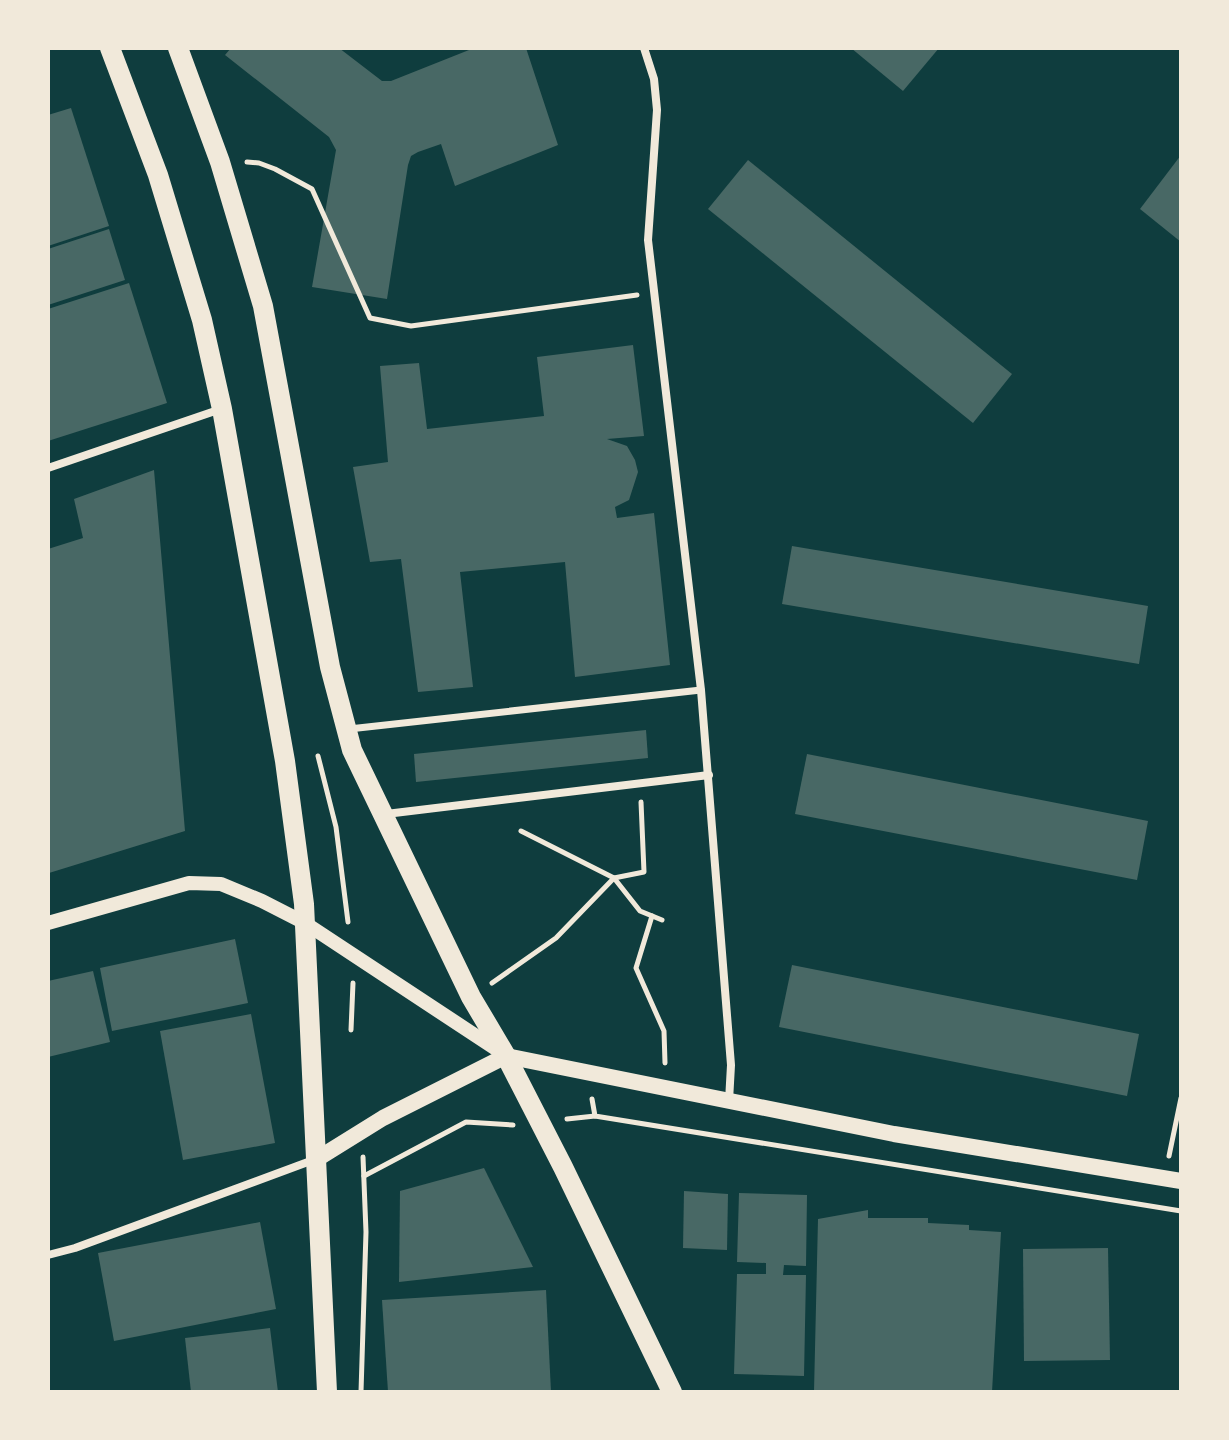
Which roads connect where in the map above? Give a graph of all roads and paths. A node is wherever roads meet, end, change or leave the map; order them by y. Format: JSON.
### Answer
{"nodes":[{"id":1,"x":110,"y":48,"type":"edge"},
{"id":2,"x":178,"y":48,"type":"edge"},
{"id":3,"x":644,"y":48,"type":"edge"},
{"id":4,"x":220,"y":162,"type":"junction"},
{"id":5,"x":653,"y":292,"type":"junction"},
{"id":6,"x":222,"y":409,"type":"junction"},
{"id":7,"x":48,"y":468,"type":"edge"},
{"id":8,"x":701,"y":690,"type":"junction"},
{"id":9,"x":347,"y":729,"type":"junction"},
{"id":10,"x":318,"y":756,"type":"dead end"},
{"id":11,"x":709,"y":775,"type":"junction"},
{"id":12,"x":639,"y":782,"type":"junction"},
{"id":13,"x":381,"y":814,"type":"junction"},
{"id":14,"x":521,"y":831,"type":"dead end"},
{"id":15,"x":614,"y":878,"type":"junction"},
{"id":16,"x":652,"y":916,"type":"junction"},
{"id":17,"x":662,"y":920,"type":"dead end"},
{"id":18,"x":48,"y":923,"type":"edge"},
{"id":19,"x":305,"y":923,"type":"junction"},
{"id":20,"x":352,"y":954,"type":"junction"},
{"id":21,"x":471,"y":997,"type":"junction"},
{"id":22,"x":351,"y":1030,"type":"dead end"},
{"id":23,"x":506,"y":1056,"type":"junction"},
{"id":24,"x":588,"y":1072,"type":"junction"},
{"id":25,"x":665,"y":1088,"type":"junction"},
{"id":26,"x":1181,"y":1098,"type":"edge"},
{"id":27,"x":729,"y":1101,"type":"junction"},
{"id":28,"x":1180,"y":1112,"type":"edge"},
{"id":29,"x":595,"y":1116,"type":"junction"},
{"id":30,"x":540,"y":1122,"type":"junction"},
{"id":31,"x":317,"y":1159,"type":"junction"},
{"id":32,"x":1172,"y":1180,"type":"edge"},
{"id":33,"x":1181,"y":1211,"type":"edge"},
{"id":34,"x":48,"y":1255,"type":"edge"},
{"id":35,"x":327,"y":1392,"type":"edge"},
{"id":36,"x":361,"y":1392,"type":"edge"},
{"id":37,"x":672,"y":1392,"type":"edge"}],
"edges":[{"from":1,"to":6,"type":"main road"},
{"from":2,"to":4,"type":"main road"},
{"from":3,"to":5,"type":"street"},
{"from":4,"to":5,"type":"path"},
{"from":4,"to":9,"type":"main road"},
{"from":5,"to":8,"type":"street"},
{"from":6,"to":7,"type":"street"},
{"from":6,"to":19,"type":"main road"},
{"from":8,"to":9,"type":"street"},
{"from":8,"to":11,"type":"street"},
{"from":9,"to":13,"type":"main road"},
{"from":10,"to":20,"type":"path"},
{"from":11,"to":12,"type":"street"},
{"from":11,"to":27,"type":"street"},
{"from":12,"to":13,"type":"street"},
{"from":12,"to":15,"type":"path"},
{"from":13,"to":21,"type":"main road"},
{"from":14,"to":15,"type":"path"},
{"from":15,"to":16,"type":"path"},
{"from":15,"to":21,"type":"path"},
{"from":16,"to":17,"type":"path"},
{"from":16,"to":25,"type":"path"},
{"from":18,"to":19,"type":"street"},
{"from":19,"to":20,"type":"street"},
{"from":19,"to":31,"type":"main road"},
{"from":20,"to":22,"type":"path"},
{"from":20,"to":23,"type":"street"},
{"from":21,"to":23,"type":"main road"},
{"from":23,"to":24,"type":"main road"},
{"from":23,"to":30,"type":"main road"},
{"from":23,"to":31,"type":"main road"},
{"from":24,"to":25,"type":"main road"},
{"from":24,"to":29,"type":"path"},
{"from":25,"to":27,"type":"main road"},
{"from":26,"to":28,"type":"path"},
{"from":27,"to":32,"type":"main road"},
{"from":28,"to":32,"type":"path"},
{"from":29,"to":30,"type":"path"},
{"from":29,"to":33,"type":"path"},
{"from":30,"to":36,"type":"path"},
{"from":30,"to":37,"type":"main road"},
{"from":31,"to":34,"type":"street"},
{"from":31,"to":35,"type":"main road"}]}
